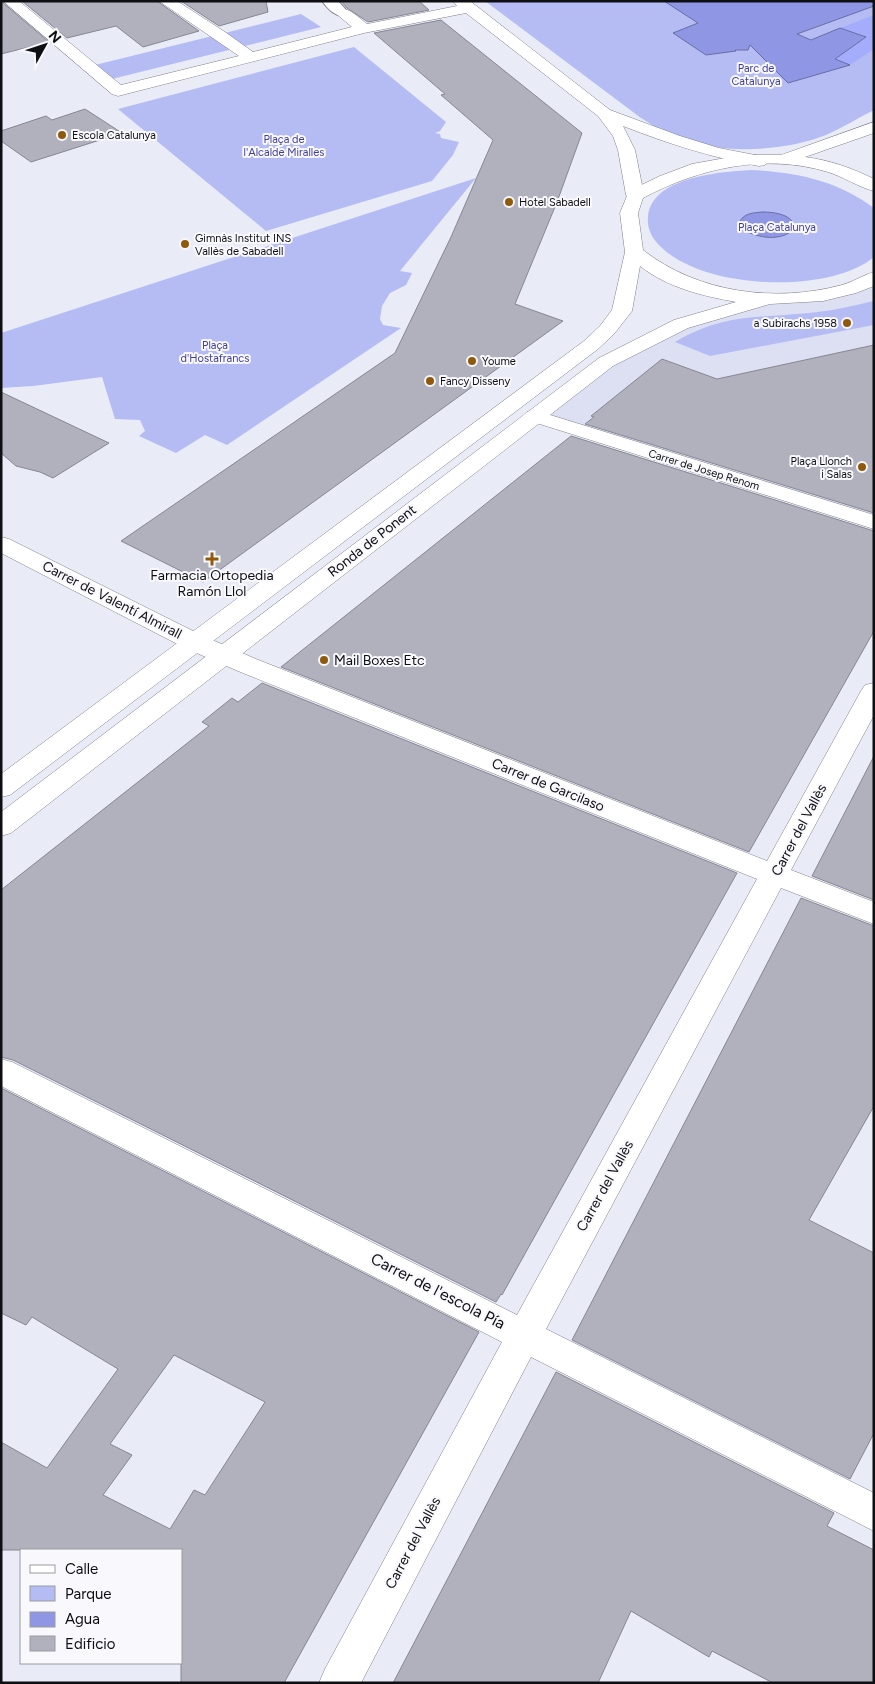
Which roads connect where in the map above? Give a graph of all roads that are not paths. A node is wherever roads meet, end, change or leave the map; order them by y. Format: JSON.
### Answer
{"nodes":[{"id":1,"x":10,"y":1,"type":"edge"},
{"id":2,"x":166,"y":1,"type":"edge"},
{"id":3,"x":329,"y":1,"type":"edge"},
{"id":4,"x":464,"y":4,"type":"edge"},
{"id":5,"x":341,"y":12,"type":"joint"},
{"id":6,"x":364,"y":29,"type":"junction"},
{"id":7,"x":250,"y":57,"type":"junction"},
{"id":8,"x":604,"y":112,"type":"junction"},
{"id":9,"x":874,"y":127,"type":"edge"},
{"id":10,"x":767,"y":161,"type":"junction"},
{"id":11,"x":874,"y":186,"type":"edge"},
{"id":12,"x":635,"y":195,"type":"junction"},
{"id":13,"x":634,"y":252,"type":"junction"},
{"id":14,"x":874,"y":278,"type":"edge"},
{"id":15,"x":874,"y":286,"type":"edge"},
{"id":16,"x":854,"y":289,"type":"junction"},
{"id":17,"x":767,"y":299,"type":"junction"},
{"id":18,"x":534,"y":416,"type":"junction"},
{"id":19,"x":874,"y":522,"type":"edge"},
{"id":20,"x":1,"y":544,"type":"edge"},
{"id":21,"x":194,"y":642,"type":"junction"},
{"id":22,"x":224,"y":655,"type":"junction"},
{"id":23,"x":874,"y":691,"type":"edge"},
{"id":24,"x":1,"y":788,"type":"edge"},
{"id":25,"x":1,"y":826,"type":"edge"},
{"id":26,"x":775,"y":875,"type":"junction"},
{"id":27,"x":874,"y":913,"type":"edge"},
{"id":28,"x":1,"y":1071,"type":"edge"},
{"id":29,"x":524,"y":1334,"type":"junction"},
{"id":30,"x":874,"y":1513,"type":"edge"},
{"id":31,"x":339,"y":1683,"type":"edge"}],
"edges":[{"from":1,"to":7,"type":"street"},
{"from":2,"to":7,"type":"street"},
{"from":3,"to":5,"type":"street"},
{"from":4,"to":6,"type":"street"},
{"from":4,"to":8,"type":"street"},
{"from":5,"to":6,"type":"street"},
{"from":6,"to":7,"type":"street"},
{"from":8,"to":10,"type":"street"},
{"from":8,"to":12,"type":"street"},
{"from":9,"to":10,"type":"street"},
{"from":10,"to":11,"type":"street"},
{"from":10,"to":12,"type":"street"},
{"from":12,"to":13,"type":"street"},
{"from":13,"to":17,"type":"street"},
{"from":13,"to":21,"type":"street","name":"Ronda de Ponent"},
{"from":14,"to":16,"type":"street"},
{"from":15,"to":16,"type":"street"},
{"from":16,"to":17,"type":"street"},
{"from":17,"to":18,"type":"street","name":"Ronda de Ponent"},
{"from":18,"to":19,"type":"street","name":"Carrer de Josep Renom"},
{"from":18,"to":22,"type":"street","name":"Ronda de Ponent"},
{"from":20,"to":21,"type":"street","name":"Carrer de Valentí Almirall"},
{"from":21,"to":22,"type":"street","name":"Carrer de Valentí Almirall"},
{"from":21,"to":24,"type":"street","name":"Ronda de Ponent"},
{"from":22,"to":25,"type":"street","name":"Ronda de Ponent"},
{"from":22,"to":26,"type":"street","name":"Carrer de Garcilaso"},
{"from":23,"to":26,"type":"street","name":"Carrer del Vallès"},
{"from":26,"to":27,"type":"street","name":"Carrer de Garcilaso"},
{"from":26,"to":29,"type":"street","name":"Carrer del Vallès"},
{"from":28,"to":29,"type":"street","name":"Carrer de l'escola Pía"},
{"from":29,"to":30,"type":"street","name":"Carrer de l'escola Pía"},
{"from":29,"to":31,"type":"street","name":"Carrer del Vallès"}]}
